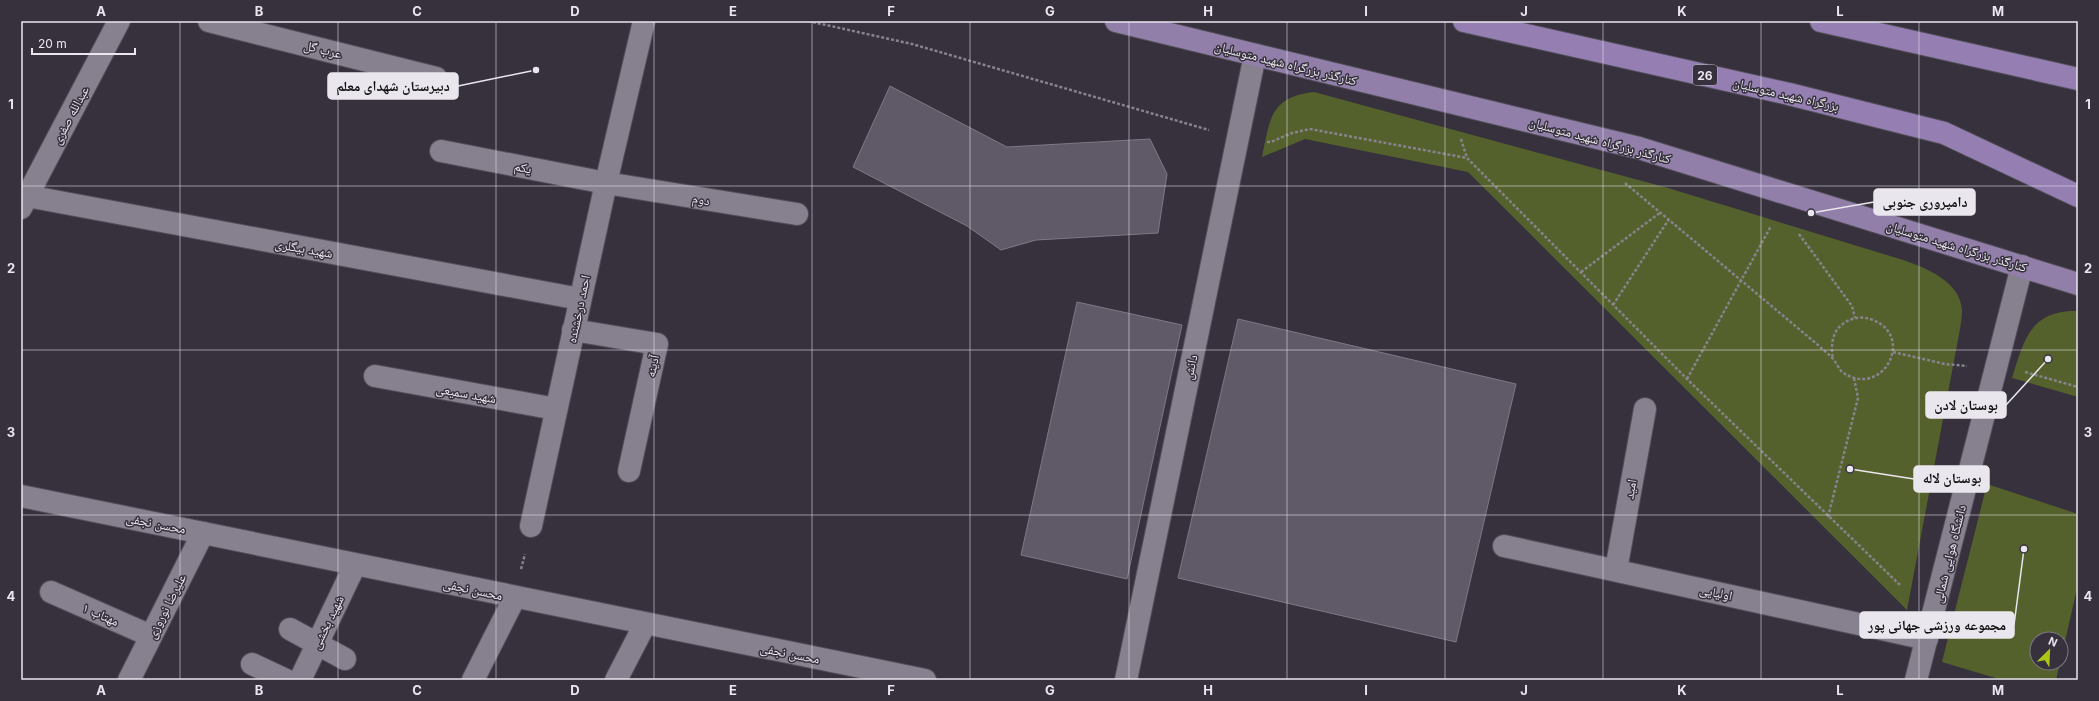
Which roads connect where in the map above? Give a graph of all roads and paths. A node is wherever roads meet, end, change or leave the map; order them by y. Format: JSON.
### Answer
{"nodes":[{"id":1,"x":119,"y":21,"type":"edge"},
{"id":2,"x":209,"y":21,"type":"edge"},
{"id":3,"x":644,"y":21,"type":"edge"},
{"id":4,"x":808,"y":21,"type":"edge"},
{"id":5,"x":1116,"y":21,"type":"edge"},
{"id":6,"x":1464,"y":21,"type":"edge"},
{"id":7,"x":1821,"y":21,"type":"edge"},
{"id":8,"x":1255,"y":55,"type":"junction"},
{"id":9,"x":436,"y":78,"type":"dead end"},
{"id":10,"x":2078,"y":79,"type":"edge"},
{"id":11,"x":1206,"y":129,"type":"dead end"},
{"id":12,"x":1461,"y":139,"type":"dead end"},
{"id":13,"x":1271,"y":142,"type":"dead end"},
{"id":14,"x":441,"y":151,"type":"dead end"},
{"id":15,"x":1467,"y":158,"type":"junction"},
{"id":16,"x":606,"y":183,"type":"junction"},
{"id":17,"x":1625,"y":183,"type":"dead end"},
{"id":18,"x":2078,"y":196,"type":"edge"},
{"id":19,"x":24,"y":202,"type":"edge"},
{"id":20,"x":1660,"y":212,"type":"junction"},
{"id":21,"x":797,"y":214,"type":"dead end"},
{"id":22,"x":1669,"y":219,"type":"junction"},
{"id":23,"x":1771,"y":226,"type":"dead end"},
{"id":24,"x":1799,"y":234,"type":"dead end"},
{"id":25,"x":2022,"y":266,"type":"junction"},
{"id":26,"x":1581,"y":272,"type":"junction"},
{"id":27,"x":1742,"y":281,"type":"junction"},
{"id":28,"x":2078,"y":284,"type":"edge"},
{"id":29,"x":580,"y":299,"type":"junction"},
{"id":30,"x":1613,"y":305,"type":"junction"},
{"id":31,"x":1855,"y":318,"type":"junction"},
{"id":32,"x":574,"y":330,"type":"junction"},
{"id":33,"x":1893,"y":352,"type":"junction"},
{"id":34,"x":1833,"y":359,"type":"junction"},
{"id":35,"x":1946,"y":364,"type":"dead end"},
{"id":36,"x":2018,"y":370,"type":"dead end"},
{"id":37,"x":375,"y":376,"type":"dead end"},
{"id":38,"x":1854,"y":378,"type":"junction"},
{"id":39,"x":1687,"y":379,"type":"junction"},
{"id":40,"x":2078,"y":387,"type":"edge"},
{"id":41,"x":556,"y":409,"type":"junction"},
{"id":42,"x":1645,"y":409,"type":"dead end"},
{"id":43,"x":629,"y":471,"type":"dead end"},
{"id":44,"x":21,"y":496,"type":"edge"},
{"id":45,"x":1828,"y":517,"type":"junction"},
{"id":46,"x":531,"y":526,"type":"joint"},
{"id":47,"x":203,"y":533,"type":"junction"},
{"id":48,"x":1504,"y":546,"type":"dead end"},
{"id":49,"x":355,"y":565,"type":"junction"},
{"id":50,"x":1616,"y":570,"type":"junction"},
{"id":51,"x":1901,"y":586,"type":"dead end"},
{"id":52,"x":51,"y":592,"type":"dead end"},
{"id":53,"x":515,"y":598,"type":"junction"},
{"id":54,"x":646,"y":624,"type":"junction"},
{"id":55,"x":290,"y":629,"type":"dead end"},
{"id":56,"x":151,"y":636,"type":"junction"},
{"id":57,"x":1927,"y":639,"type":"junction"},
{"id":58,"x":318,"y":643,"type":"junction"},
{"id":59,"x":345,"y":659,"type":"dead end"},
{"id":60,"x":252,"y":664,"type":"dead end"},
{"id":61,"x":129,"y":680,"type":"edge"},
{"id":62,"x":286,"y":680,"type":"edge"},
{"id":63,"x":300,"y":680,"type":"edge"},
{"id":64,"x":473,"y":680,"type":"edge"},
{"id":65,"x":616,"y":680,"type":"edge"},
{"id":66,"x":925,"y":680,"type":"edge"},
{"id":67,"x":1126,"y":680,"type":"edge"},
{"id":68,"x":1916,"y":680,"type":"edge"}],
"edges":[{"from":1,"to":19,"type":"street","name":"عبدالله صفری"},
{"from":2,"to":9,"type":"street","name":"عرب گل"},
{"from":3,"to":16,"type":"street","name":"احمد درخشنده"},
{"from":4,"to":11,"type":"path"},
{"from":5,"to":8,"type":"main road","name":"کنارگذر بزرگراه شهید متوسلیان"},
{"from":6,"to":18,"type":"highway","name":"بزرگراه شهید متوسلیان","number":"26"},
{"from":7,"to":10,"type":"highway"},
{"from":8,"to":25,"type":"main road","name":"کنارگذر بزرگراه شهید متوسلیان"},
{"from":8,"to":67,"type":"street","name":"دانش"},
{"from":12,"to":15,"type":"path"},
{"from":13,"to":15,"type":"path"},
{"from":14,"to":16,"type":"street","name":"یکم"},
{"from":15,"to":26,"type":"path"},
{"from":16,"to":21,"type":"street","name":"دوم"},
{"from":16,"to":29,"type":"street","name":"احمد درخشنده"},
{"from":17,"to":20,"type":"path"},
{"from":19,"to":29,"type":"street","name":"شهید بیگلری"},
{"from":20,"to":22,"type":"path"},
{"from":20,"to":26,"type":"path"},
{"from":22,"to":27,"type":"path"},
{"from":22,"to":30,"type":"path"},
{"from":23,"to":27,"type":"path"},
{"from":24,"to":31,"type":"path"},
{"from":25,"to":28,"type":"main road","name":"کنارگذر بزرگراه شهید متوسلیان"},
{"from":25,"to":57,"type":"street","name":"دانشگاه هوایی شمالی"},
{"from":26,"to":30,"type":"path"},
{"from":27,"to":34,"type":"path"},
{"from":27,"to":39,"type":"path"},
{"from":29,"to":32,"type":"street","name":"احمد درخشنده"},
{"from":30,"to":39,"type":"path"},
{"from":31,"to":33,"type":"path"},
{"from":31,"to":34,"type":"path"},
{"from":32,"to":41,"type":"street","name":"احمد درخشنده"},
{"from":32,"to":43,"type":"street","name":"آدینه"},
{"from":33,"to":35,"type":"path"},
{"from":33,"to":38,"type":"path"},
{"from":34,"to":38,"type":"path"},
{"from":36,"to":40,"type":"path"},
{"from":37,"to":41,"type":"street","name":"شهید سمیعی"},
{"from":38,"to":45,"type":"path"},
{"from":39,"to":45,"type":"path"},
{"from":41,"to":46,"type":"street","name":"احمد درخشنده"},
{"from":42,"to":50,"type":"street","name":"امید"},
{"from":44,"to":47,"type":"street","name":"محسن نجفی"},
{"from":45,"to":51,"type":"path"},
{"from":46,"to":53,"type":"path"},
{"from":47,"to":49,"type":"street","name":"محسن نجفی"},
{"from":47,"to":56,"type":"street","name":"علیرضا نوروزی"},
{"from":48,"to":50,"type":"street","name":"اولیایی"},
{"from":49,"to":53,"type":"street","name":"محسن نجفی"},
{"from":49,"to":58,"type":"street","name":"شهید بخشی"},
{"from":50,"to":57,"type":"street","name":"اولیایی"},
{"from":52,"to":56,"type":"street","name":"مهتاب ۱"},
{"from":53,"to":54,"type":"street","name":"محسن نجفی"},
{"from":53,"to":64,"type":"street"},
{"from":54,"to":65,"type":"street"},
{"from":54,"to":66,"type":"street","name":"محسن نجفی"},
{"from":55,"to":58,"type":"street"},
{"from":56,"to":61,"type":"street","name":"علیرضا نوروزی"},
{"from":57,"to":68,"type":"street","name":"دانشگاه هوایی شمالی"},
{"from":58,"to":59,"type":"street"},
{"from":58,"to":63,"type":"street","name":"شهید بخشی"},
{"from":60,"to":62,"type":"street"}]}
